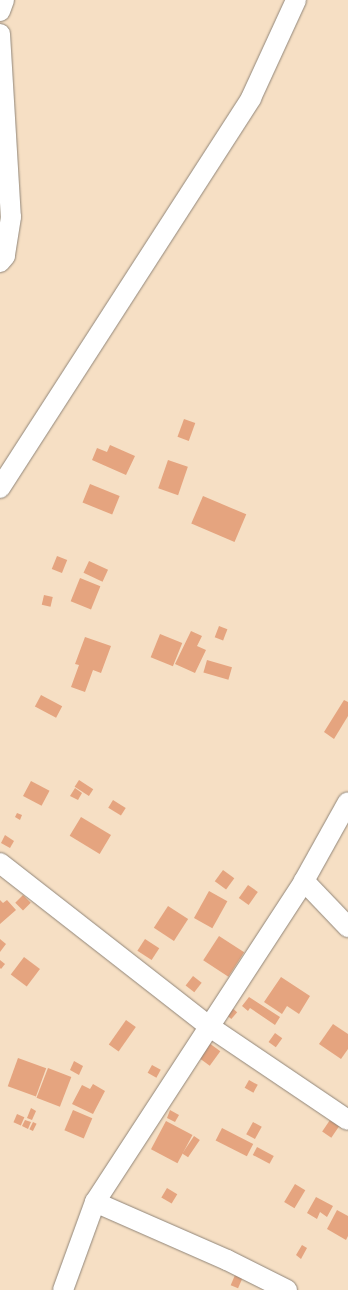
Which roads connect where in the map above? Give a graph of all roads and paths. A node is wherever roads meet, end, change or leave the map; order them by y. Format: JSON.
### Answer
{"nodes":[{"id":1,"x":4,"y":0,"type":"edge"},
{"id":2,"x":296,"y":0,"type":"edge"},
{"id":3,"x":0,"y":11,"type":"edge"},
{"id":4,"x":0,"y":34,"type":"edge"},
{"id":5,"x":0,"y":262,"type":"edge"},
{"id":6,"x":0,"y":488,"type":"edge"},
{"id":7,"x":348,"y":802,"type":"edge"},
{"id":8,"x":0,"y":863,"type":"edge"},
{"id":9,"x":304,"y":881,"type":"junction"},
{"id":10,"x":348,"y":927,"type":"edge"},
{"id":11,"x":210,"y":1027,"type":"junction"},
{"id":12,"x":348,"y":1120,"type":"edge"},
{"id":13,"x":95,"y":1202,"type":"junction"},
{"id":14,"x":63,"y":1290,"type":"edge"},
{"id":15,"x":287,"y":1290,"type":"edge"}],
"edges":[{"from":1,"to":3,"type":"street"},
{"from":2,"to":6,"type":"street"},
{"from":4,"to":5,"type":"street"},
{"from":7,"to":9,"type":"street"},
{"from":8,"to":11,"type":"street"},
{"from":9,"to":10,"type":"street"},
{"from":9,"to":11,"type":"street"},
{"from":11,"to":12,"type":"street"},
{"from":11,"to":13,"type":"street"},
{"from":13,"to":14,"type":"street"},
{"from":13,"to":15,"type":"street"}]}
